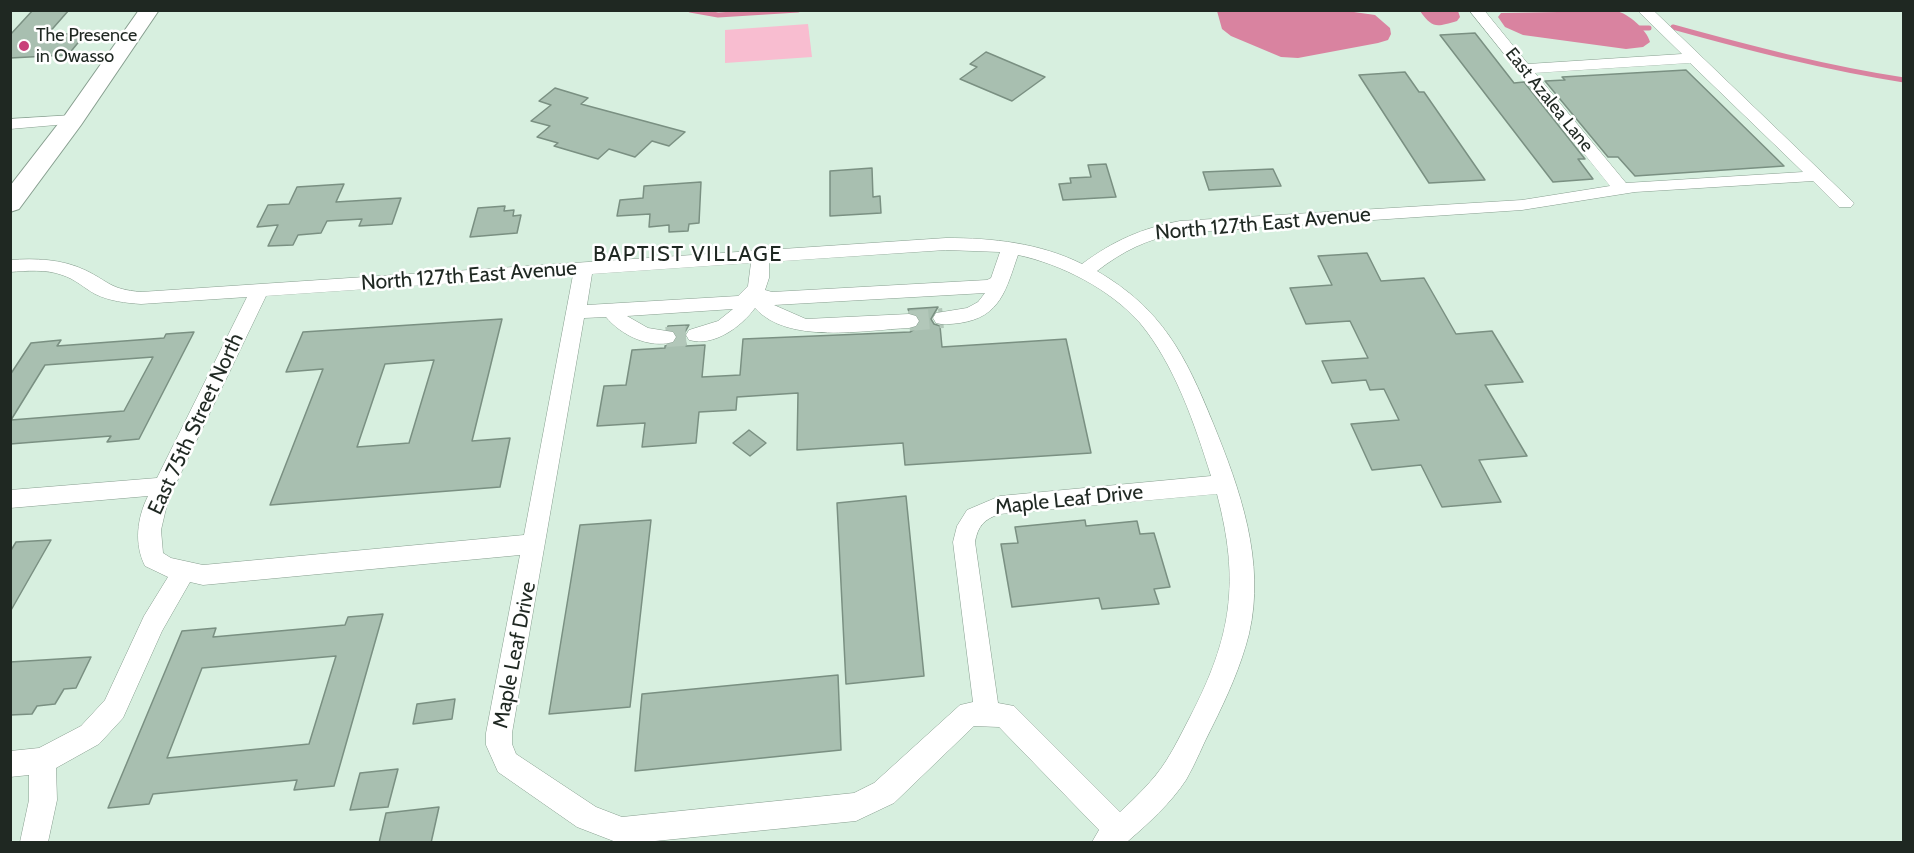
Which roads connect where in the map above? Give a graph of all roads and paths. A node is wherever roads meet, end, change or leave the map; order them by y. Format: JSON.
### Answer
{"nodes":[{"id":1,"x":149,"y":10,"type":"edge"},
{"id":2,"x":1476,"y":10,"type":"edge"},
{"id":3,"x":1644,"y":10,"type":"edge"},
{"id":4,"x":1692,"y":58,"type":"junction"},
{"id":5,"x":1524,"y":69,"type":"junction"},
{"id":6,"x":74,"y":120,"type":"junction"},
{"id":7,"x":10,"y":124,"type":"edge"},
{"id":8,"x":1818,"y":176,"type":"junction"},
{"id":9,"x":1622,"y":189,"type":"junction"},
{"id":10,"x":1845,"y":203,"type":"dead end"},
{"id":11,"x":10,"y":204,"type":"edge"},
{"id":12,"x":1011,"y":248,"type":"junction"},
{"id":13,"x":760,"y":257,"type":"junction"},
{"id":14,"x":10,"y":266,"type":"edge"},
{"id":15,"x":584,"y":268,"type":"junction"},
{"id":16,"x":1085,"y":271,"type":"junction"},
{"id":17,"x":999,"y":282,"type":"junction"},
{"id":18,"x":259,"y":291,"type":"junction"},
{"id":19,"x":754,"y":294,"type":"junction"},
{"id":20,"x":611,"y":310,"type":"junction"},
{"id":21,"x":577,"y":312,"type":"junction"},
{"id":22,"x":943,"y":318,"type":"tunnel mouth"},
{"id":23,"x":909,"y":321,"type":"tunnel mouth"},
{"id":24,"x":696,"y":335,"type":"tunnel mouth"},
{"id":25,"x":666,"y":337,"type":"tunnel mouth"},
{"id":26,"x":1225,"y":484,"type":"junction"},
{"id":27,"x":164,"y":486,"type":"junction"},
{"id":28,"x":10,"y":499,"type":"edge"},
{"id":29,"x":535,"y":544,"type":"junction"},
{"id":30,"x":184,"y":572,"type":"junction"},
{"id":31,"x":987,"y":714,"type":"junction"},
{"id":32,"x":42,"y":761,"type":"junction"},
{"id":33,"x":10,"y":764,"type":"edge"},
{"id":34,"x":1113,"y":837,"type":"edge"},
{"id":35,"x":34,"y":843,"type":"edge"}],
"edges":[{"from":1,"to":6,"type":"main road"},
{"from":2,"to":5,"type":"street","name":"East Azalea Lane"},
{"from":3,"to":4,"type":"street"},
{"from":4,"to":5,"type":"street"},
{"from":4,"to":8,"type":"street"},
{"from":5,"to":9,"type":"street","name":"East Azalea Lane"},
{"from":6,"to":7,"type":"street"},
{"from":6,"to":11,"type":"main road"},
{"from":8,"to":9,"type":"street","name":"North 127th East Avenue"},
{"from":8,"to":10,"type":"street"},
{"from":9,"to":16,"type":"street","name":"North 127th East Avenue"},
{"from":12,"to":13,"type":"street","name":"North 127th East Avenue"},
{"from":12,"to":16,"type":"street","name":"North 127th East Avenue"},
{"from":12,"to":17,"type":"street"},
{"from":13,"to":15,"type":"street","name":"North 127th East Avenue"},
{"from":13,"to":19,"type":"street"},
{"from":14,"to":18,"type":"street","name":"North 127th East Avenue"},
{"from":15,"to":18,"type":"street","name":"North 127th East Avenue"},
{"from":15,"to":21,"type":"street","name":"Maple Leaf Drive"},
{"from":16,"to":26,"type":"street"},
{"from":17,"to":19,"type":"street"},
{"from":17,"to":22,"type":"street"},
{"from":18,"to":27,"type":"street","name":"East 75th Street North"},
{"from":19,"to":20,"type":"street"},
{"from":19,"to":23,"type":"street"},
{"from":19,"to":24,"type":"street"},
{"from":20,"to":21,"type":"street"},
{"from":20,"to":25,"type":"street"},
{"from":21,"to":29,"type":"street","name":"Maple Leaf Drive"},
{"from":26,"to":31,"type":"street","name":"Maple Leaf Drive"},
{"from":26,"to":34,"type":"street"},
{"from":27,"to":28,"type":"street"},
{"from":27,"to":30,"type":"street","name":"East 75th Street North"},
{"from":29,"to":30,"type":"street"},
{"from":29,"to":31,"type":"street","name":"Maple Leaf Drive"},
{"from":30,"to":32,"type":"street"},
{"from":31,"to":34,"type":"street"},
{"from":32,"to":33,"type":"street"},
{"from":32,"to":35,"type":"street"}]}
